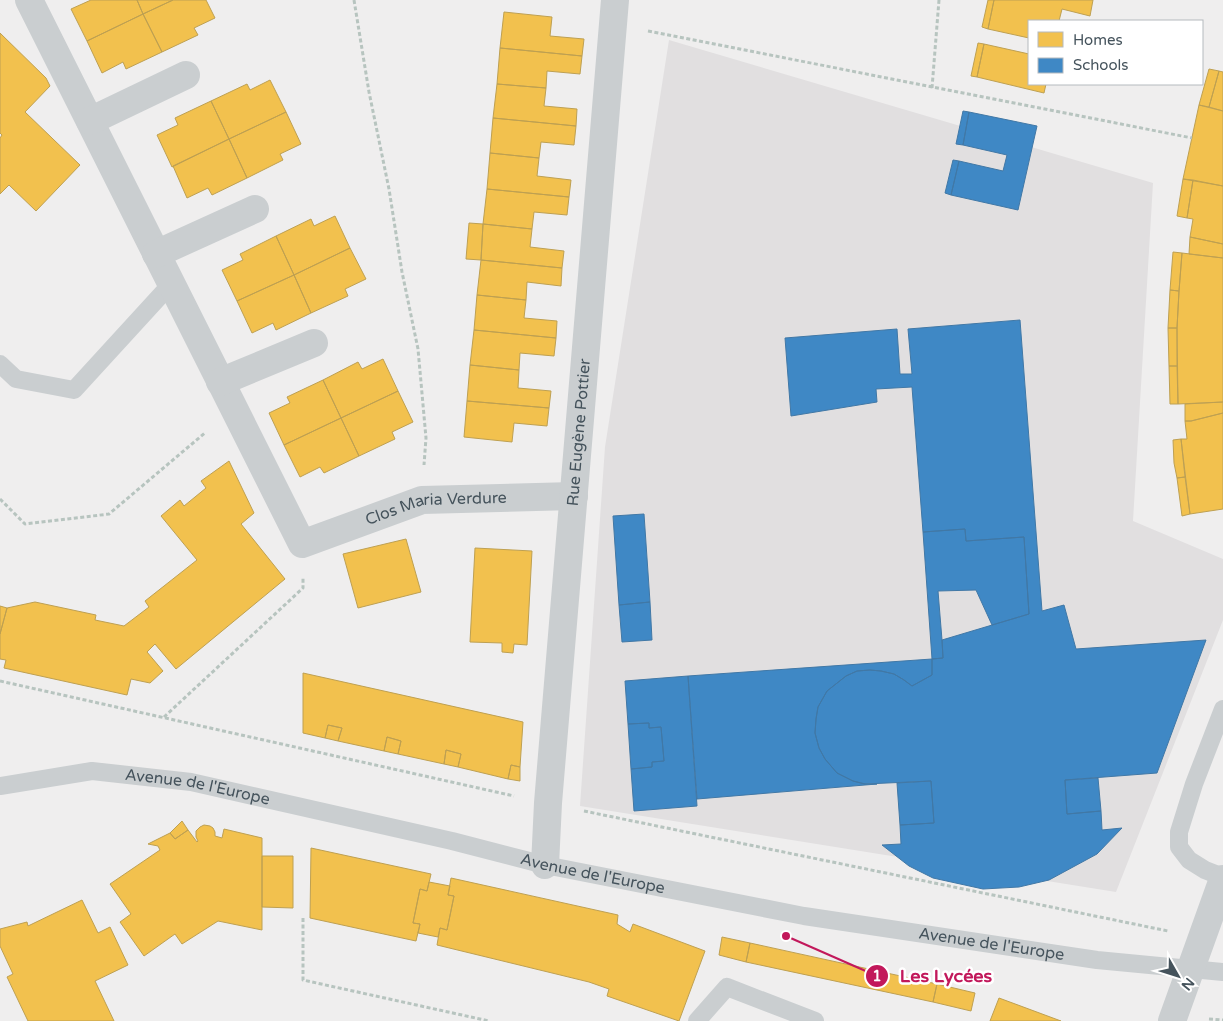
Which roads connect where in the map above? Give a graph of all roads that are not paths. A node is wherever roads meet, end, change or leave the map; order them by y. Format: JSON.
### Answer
{"nodes":[{"id":1,"x":28,"y":0,"type":"edge"},
{"id":2,"x":614,"y":12,"type":"edge"},
{"id":3,"x":186,"y":75,"type":"dead end"},
{"id":4,"x":90,"y":122,"type":"junction"},
{"id":5,"x":255,"y":209,"type":"dead end"},
{"id":6,"x":156,"y":254,"type":"junction"},
{"id":7,"x":171,"y":284,"type":"junction"},
{"id":8,"x":314,"y":343,"type":"dead end"},
{"id":9,"x":0,"y":364,"type":"edge"},
{"id":10,"x":220,"y":382,"type":"junction"},
{"id":11,"x":574,"y":496,"type":"junction"},
{"id":12,"x":1223,"y":709,"type":"edge"},
{"id":13,"x":0,"y":786,"type":"edge"},
{"id":14,"x":545,"y":865,"type":"junction"},
{"id":15,"x":1223,"y":878,"type":"edge"},
{"id":16,"x":1191,"y":969,"type":"junction"},
{"id":17,"x":1223,"y":972,"type":"edge"},
{"id":18,"x":697,"y":1021,"type":"edge"},
{"id":19,"x":815,"y":1021,"type":"edge"},
{"id":20,"x":1172,"y":1021,"type":"edge"}],
"edges":[{"from":1,"to":4,"type":"street"},
{"from":2,"to":11,"type":"street","name":"Rue Eugène Pottier"},
{"from":3,"to":4,"type":"street"},
{"from":4,"to":6,"type":"street"},
{"from":5,"to":6,"type":"street"},
{"from":6,"to":7,"type":"street"},
{"from":7,"to":9,"type":"lane"},
{"from":7,"to":10,"type":"street"},
{"from":8,"to":10,"type":"street"},
{"from":10,"to":11,"type":"street","name":"Clos Maria Verdure"},
{"from":11,"to":14,"type":"street","name":"Rue Eugène Pottier"},
{"from":12,"to":15,"type":"lane"},
{"from":13,"to":14,"type":"lane","name":"Avenue de l'Europe"},
{"from":14,"to":16,"type":"lane","name":"Avenue de l'Europe"},
{"from":15,"to":16,"type":"street"},
{"from":16,"to":17,"type":"lane","name":"Avenue de l'Europe"},
{"from":16,"to":20,"type":"street"},
{"from":18,"to":19,"type":"lane"}]}
